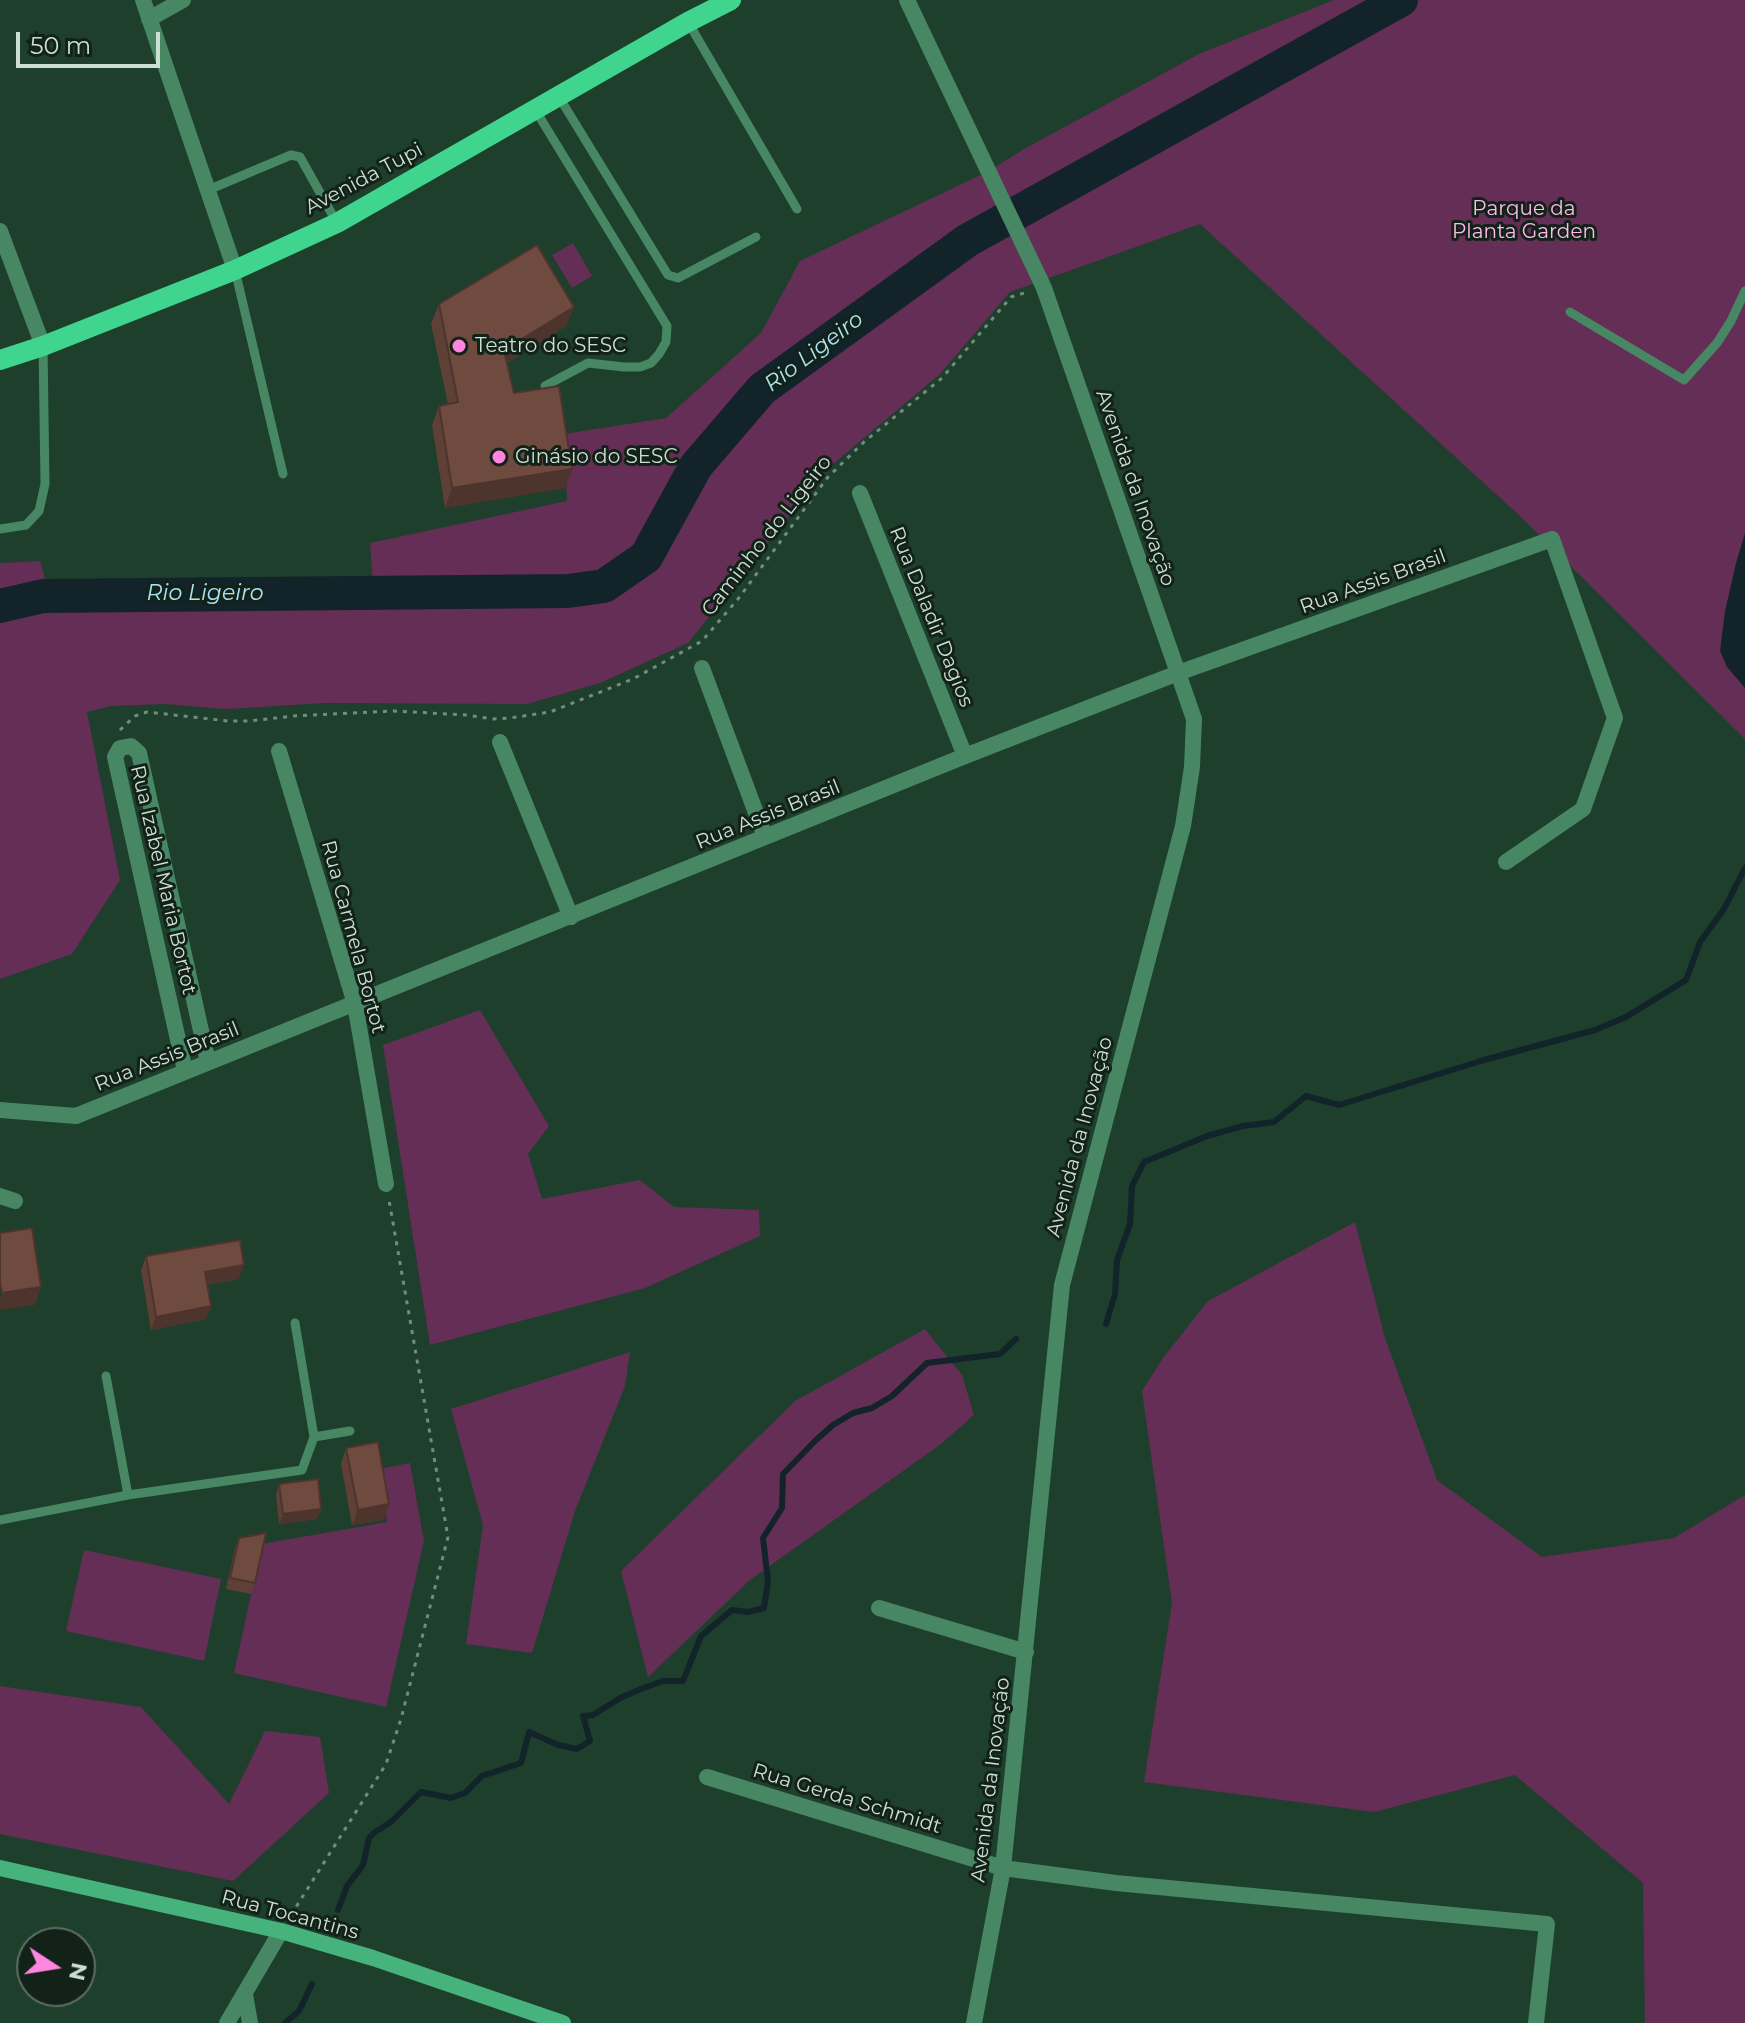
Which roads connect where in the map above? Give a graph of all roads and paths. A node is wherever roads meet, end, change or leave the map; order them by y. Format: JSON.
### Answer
{"nodes":[{"id":1,"x":143,"y":0,"type":"edge"},
{"id":2,"x":183,"y":0,"type":"edge"},
{"id":3,"x":731,"y":0,"type":"edge"},
{"id":4,"x":907,"y":0,"type":"edge"},
{"id":5,"x":149,"y":19,"type":"junction"},
{"id":6,"x":688,"y":22,"type":"junction"},
{"id":7,"x":559,"y":97,"type":"junction"},
{"id":8,"x":536,"y":111,"type":"junction"},
{"id":9,"x":208,"y":190,"type":"junction"},
{"id":10,"x":797,"y":209,"type":"dead end"},
{"id":11,"x":337,"y":223,"type":"junction"},
{"id":12,"x":0,"y":231,"type":"edge"},
{"id":13,"x":756,"y":237,"type":"dead end"},
{"id":14,"x":235,"y":270,"type":"junction"},
{"id":15,"x":1044,"y":288,"type":"junction"},
{"id":16,"x":1745,"y":291,"type":"edge"},
{"id":17,"x":1570,"y":312,"type":"dead end"},
{"id":18,"x":43,"y":346,"type":"junction"},
{"id":19,"x":0,"y":360,"type":"edge"},
{"id":20,"x":545,"y":386,"type":"edge"},
{"id":21,"x":283,"y":474,"type":"dead end"},
{"id":22,"x":860,"y":493,"type":"dead end"},
{"id":23,"x":0,"y":529,"type":"edge"},
{"id":24,"x":702,"y":668,"type":"dead end"},
{"id":25,"x":1178,"y":673,"type":"junction"},
{"id":26,"x":500,"y":742,"type":"dead end"},
{"id":27,"x":279,"y":751,"type":"dead end"},
{"id":28,"x":965,"y":756,"type":"junction"},
{"id":29,"x":115,"y":757,"type":"junction"},
{"id":30,"x":765,"y":837,"type":"junction"},
{"id":31,"x":1506,"y":862,"type":"dead end"},
{"id":32,"x":571,"y":917,"type":"junction"},
{"id":33,"x":355,"y":1004,"type":"junction"},
{"id":34,"x":208,"y":1062,"type":"junction"},
{"id":35,"x":185,"y":1071,"type":"junction"},
{"id":36,"x":0,"y":1110,"type":"edge"},
{"id":37,"x":386,"y":1184,"type":"joint"},
{"id":38,"x":295,"y":1323,"type":"dead end"},
{"id":39,"x":106,"y":1376,"type":"dead end"},
{"id":40,"x":350,"y":1431,"type":"dead end"},
{"id":41,"x":314,"y":1437,"type":"junction"},
{"id":42,"x":128,"y":1495,"type":"junction"},
{"id":43,"x":0,"y":1520,"type":"edge"},
{"id":44,"x":879,"y":1608,"type":"dead end"},
{"id":45,"x":1026,"y":1652,"type":"junction"},
{"id":46,"x":707,"y":1777,"type":"dead end"},
{"id":47,"x":0,"y":1868,"type":"edge"},
{"id":48,"x":1003,"y":1868,"type":"junction"},
{"id":49,"x":281,"y":1931,"type":"junction"},
{"id":50,"x":245,"y":1994,"type":"junction"},
{"id":51,"x":227,"y":2023,"type":"edge"},
{"id":52,"x":250,"y":2023,"type":"edge"},
{"id":53,"x":563,"y":2023,"type":"edge"},
{"id":54,"x":974,"y":2023,"type":"edge"},
{"id":55,"x":1536,"y":2023,"type":"edge"}],
"edges":[{"from":1,"to":5,"type":"street"},
{"from":2,"to":5,"type":"street"},
{"from":3,"to":6,"type":"main road","name":"Avenida Tupi"},
{"from":4,"to":15,"type":"street","name":"Avenida da Inovação"},
{"from":5,"to":9,"type":"street"},
{"from":6,"to":7,"type":"main road","name":"Avenida Tupi"},
{"from":6,"to":10,"type":"lane"},
{"from":7,"to":8,"type":"main road","name":"Avenida Tupi"},
{"from":7,"to":13,"type":"lane"},
{"from":8,"to":11,"type":"main road","name":"Avenida Tupi"},
{"from":8,"to":20,"type":"lane"},
{"from":9,"to":11,"type":"lane"},
{"from":9,"to":14,"type":"street"},
{"from":11,"to":14,"type":"main road","name":"Avenida Tupi"},
{"from":12,"to":18,"type":"street"},
{"from":14,"to":18,"type":"main road","name":"Avenida Tupi"},
{"from":14,"to":21,"type":"lane"},
{"from":15,"to":25,"type":"street","name":"Avenida da Inovação"},
{"from":15,"to":29,"type":"path","name":"Caminho do Ligeiro"},
{"from":16,"to":17,"type":"lane"},
{"from":18,"to":19,"type":"main road","name":"Avenida Tupi"},
{"from":18,"to":23,"type":"lane"},
{"from":22,"to":28,"type":"street","name":"Rua Daladir Dagios"},
{"from":24,"to":30,"type":"street"},
{"from":25,"to":28,"type":"street","name":"Rua Assis Brasil"},
{"from":25,"to":31,"type":"street","name":"Rua Assis Brasil"},
{"from":25,"to":45,"type":"street","name":"Avenida da Inovação"},
{"from":26,"to":32,"type":"street"},
{"from":27,"to":33,"type":"street","name":"Rua Carmela Bortot"},
{"from":28,"to":30,"type":"street","name":"Rua Assis Brasil"},
{"from":29,"to":34,"type":"street","name":"Rua Izabel Maria Bortot"},
{"from":29,"to":35,"type":"street","name":"Rua Izabel Maria Bortot"},
{"from":30,"to":32,"type":"street","name":"Rua Assis Brasil"},
{"from":32,"to":33,"type":"street","name":"Rua Assis Brasil"},
{"from":33,"to":34,"type":"street","name":"Rua Assis Brasil"},
{"from":33,"to":37,"type":"street","name":"Rua Carmela Bortot"},
{"from":34,"to":35,"type":"street","name":"Rua Assis Brasil"},
{"from":35,"to":36,"type":"street","name":"Rua Assis Brasil"},
{"from":37,"to":49,"type":"path"},
{"from":38,"to":41,"type":"lane"},
{"from":39,"to":42,"type":"lane"},
{"from":40,"to":41,"type":"lane"},
{"from":41,"to":42,"type":"lane"},
{"from":42,"to":43,"type":"lane"},
{"from":44,"to":45,"type":"street"},
{"from":45,"to":48,"type":"street","name":"Avenida da Inovação"},
{"from":46,"to":48,"type":"street","name":"Rua Gerda Schmidt"},
{"from":47,"to":49,"type":"main road","name":"Rua Tocantins"},
{"from":48,"to":54,"type":"street","name":"Avenida da Inovação"},
{"from":48,"to":55,"type":"street","name":"Rua Gerda Schmidt"},
{"from":49,"to":50,"type":"street"},
{"from":49,"to":53,"type":"main road","name":"Rua Tocantins"},
{"from":50,"to":51,"type":"street"},
{"from":50,"to":52,"type":"street"}]}
